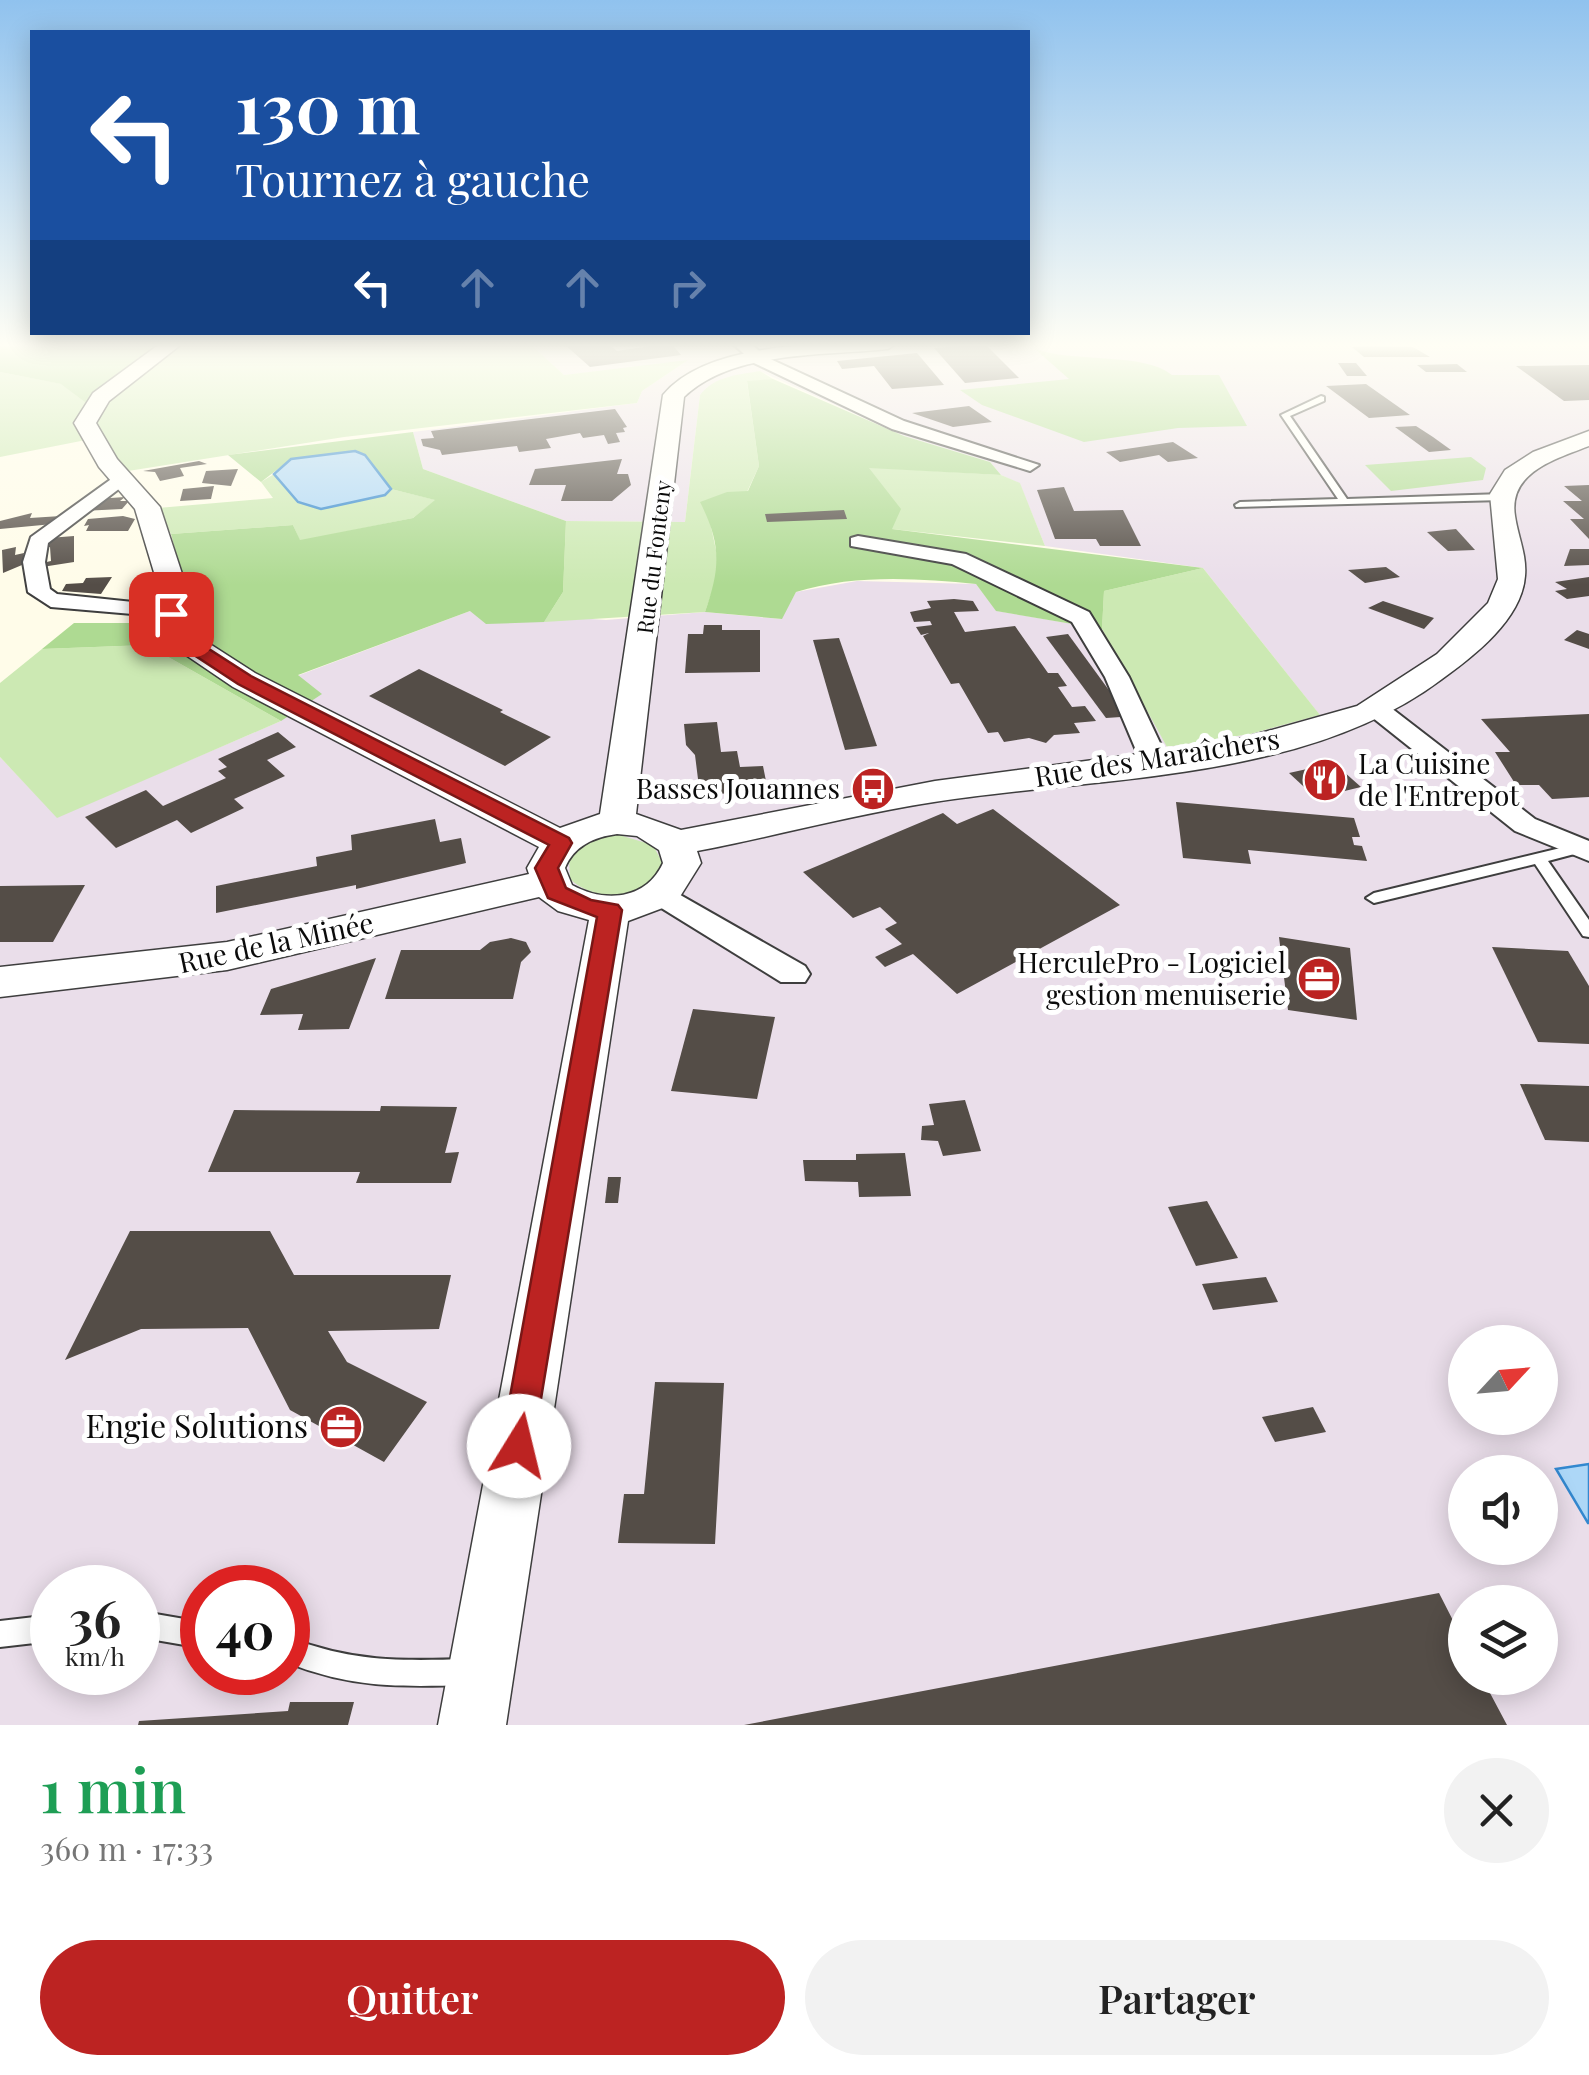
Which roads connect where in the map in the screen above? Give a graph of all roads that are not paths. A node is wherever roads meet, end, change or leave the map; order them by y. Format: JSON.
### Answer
{"nodes":[{"id":1,"x":85,"y":424,"type":"edge"},
{"id":2,"x":670,"y":424,"type":"edge"},
{"id":3,"x":895,"y":424,"type":"edge"},
{"id":4,"x":1292,"y":424,"type":"edge"},
{"id":5,"x":1589,"y":438,"type":"edge"},
{"id":6,"x":1030,"y":465,"type":"dead end"},
{"id":7,"x":120,"y":478,"type":"junction"},
{"id":8,"x":1503,"y":497,"type":"junction"},
{"id":9,"x":1344,"y":501,"type":"junction"},
{"id":10,"x":1240,"y":505,"type":"dead end"},
{"id":11,"x":858,"y":542,"type":"dead end"},
{"id":12,"x":171,"y":614,"type":"junction"},
{"id":13,"x":1378,"y":709,"type":"junction"},
{"id":14,"x":1154,"y":762,"type":"junction"},
{"id":15,"x":617,"y":823,"type":"junction"},
{"id":16,"x":561,"y":843,"type":"junction"},
{"id":17,"x":675,"y":843,"type":"junction"},
{"id":18,"x":1583,"y":850,"type":"edge"},
{"id":19,"x":1540,"y":860,"type":"junction"},
{"id":20,"x":548,"y":882,"type":"junction"},
{"id":21,"x":662,"y":894,"type":"junction"},
{"id":22,"x":1374,"y":898,"type":"dead end"},
{"id":23,"x":610,"y":910,"type":"junction"},
{"id":24,"x":1589,"y":932,"type":"edge"},
{"id":25,"x":793,"y":974,"type":"dead end"},
{"id":26,"x":0,"y":982,"type":"edge"},
{"id":27,"x":30,"y":1631,"type":"edge"},
{"id":28,"x":0,"y":1634,"type":"edge"},
{"id":29,"x":310,"y":1661,"type":"edge"},
{"id":30,"x":482,"y":1671,"type":"junction"},
{"id":31,"x":472,"y":1725,"type":"edge"}],
"edges":[{"from":1,"to":7,"type":"street"},
{"from":2,"to":15,"type":"street","name":"Rue du Fonteny"},
{"from":3,"to":6,"type":"street"},
{"from":4,"to":9,"type":"lane"},
{"from":5,"to":8,"type":"street"},
{"from":7,"to":12,"type":"street"},
{"from":7,"to":12,"type":"street"},
{"from":8,"to":9,"type":"lane"},
{"from":8,"to":13,"type":"street","name":"Rue des Maraîchers"},
{"from":9,"to":10,"type":"lane"},
{"from":11,"to":14,"type":"street"},
{"from":12,"to":16,"type":"street"},
{"from":13,"to":14,"type":"street","name":"Rue des Maraîchers"},
{"from":13,"to":18,"type":"street"},
{"from":14,"to":17,"type":"street","name":"Rue des Maraîchers"},
{"from":15,"to":16,"type":"street"},
{"from":15,"to":17,"type":"street"},
{"from":16,"to":20,"type":"street"},
{"from":17,"to":21,"type":"street"},
{"from":18,"to":19,"type":"lane"},
{"from":19,"to":22,"type":"lane"},
{"from":19,"to":24,"type":"lane"},
{"from":20,"to":23,"type":"street"},
{"from":20,"to":26,"type":"street","name":"Rue de la Minée"},
{"from":21,"to":23,"type":"street"},
{"from":21,"to":25,"type":"street"},
{"from":23,"to":30,"type":"street"},
{"from":27,"to":28,"type":"lane"},
{"from":29,"to":30,"type":"lane"},
{"from":30,"to":31,"type":"street"}]}
